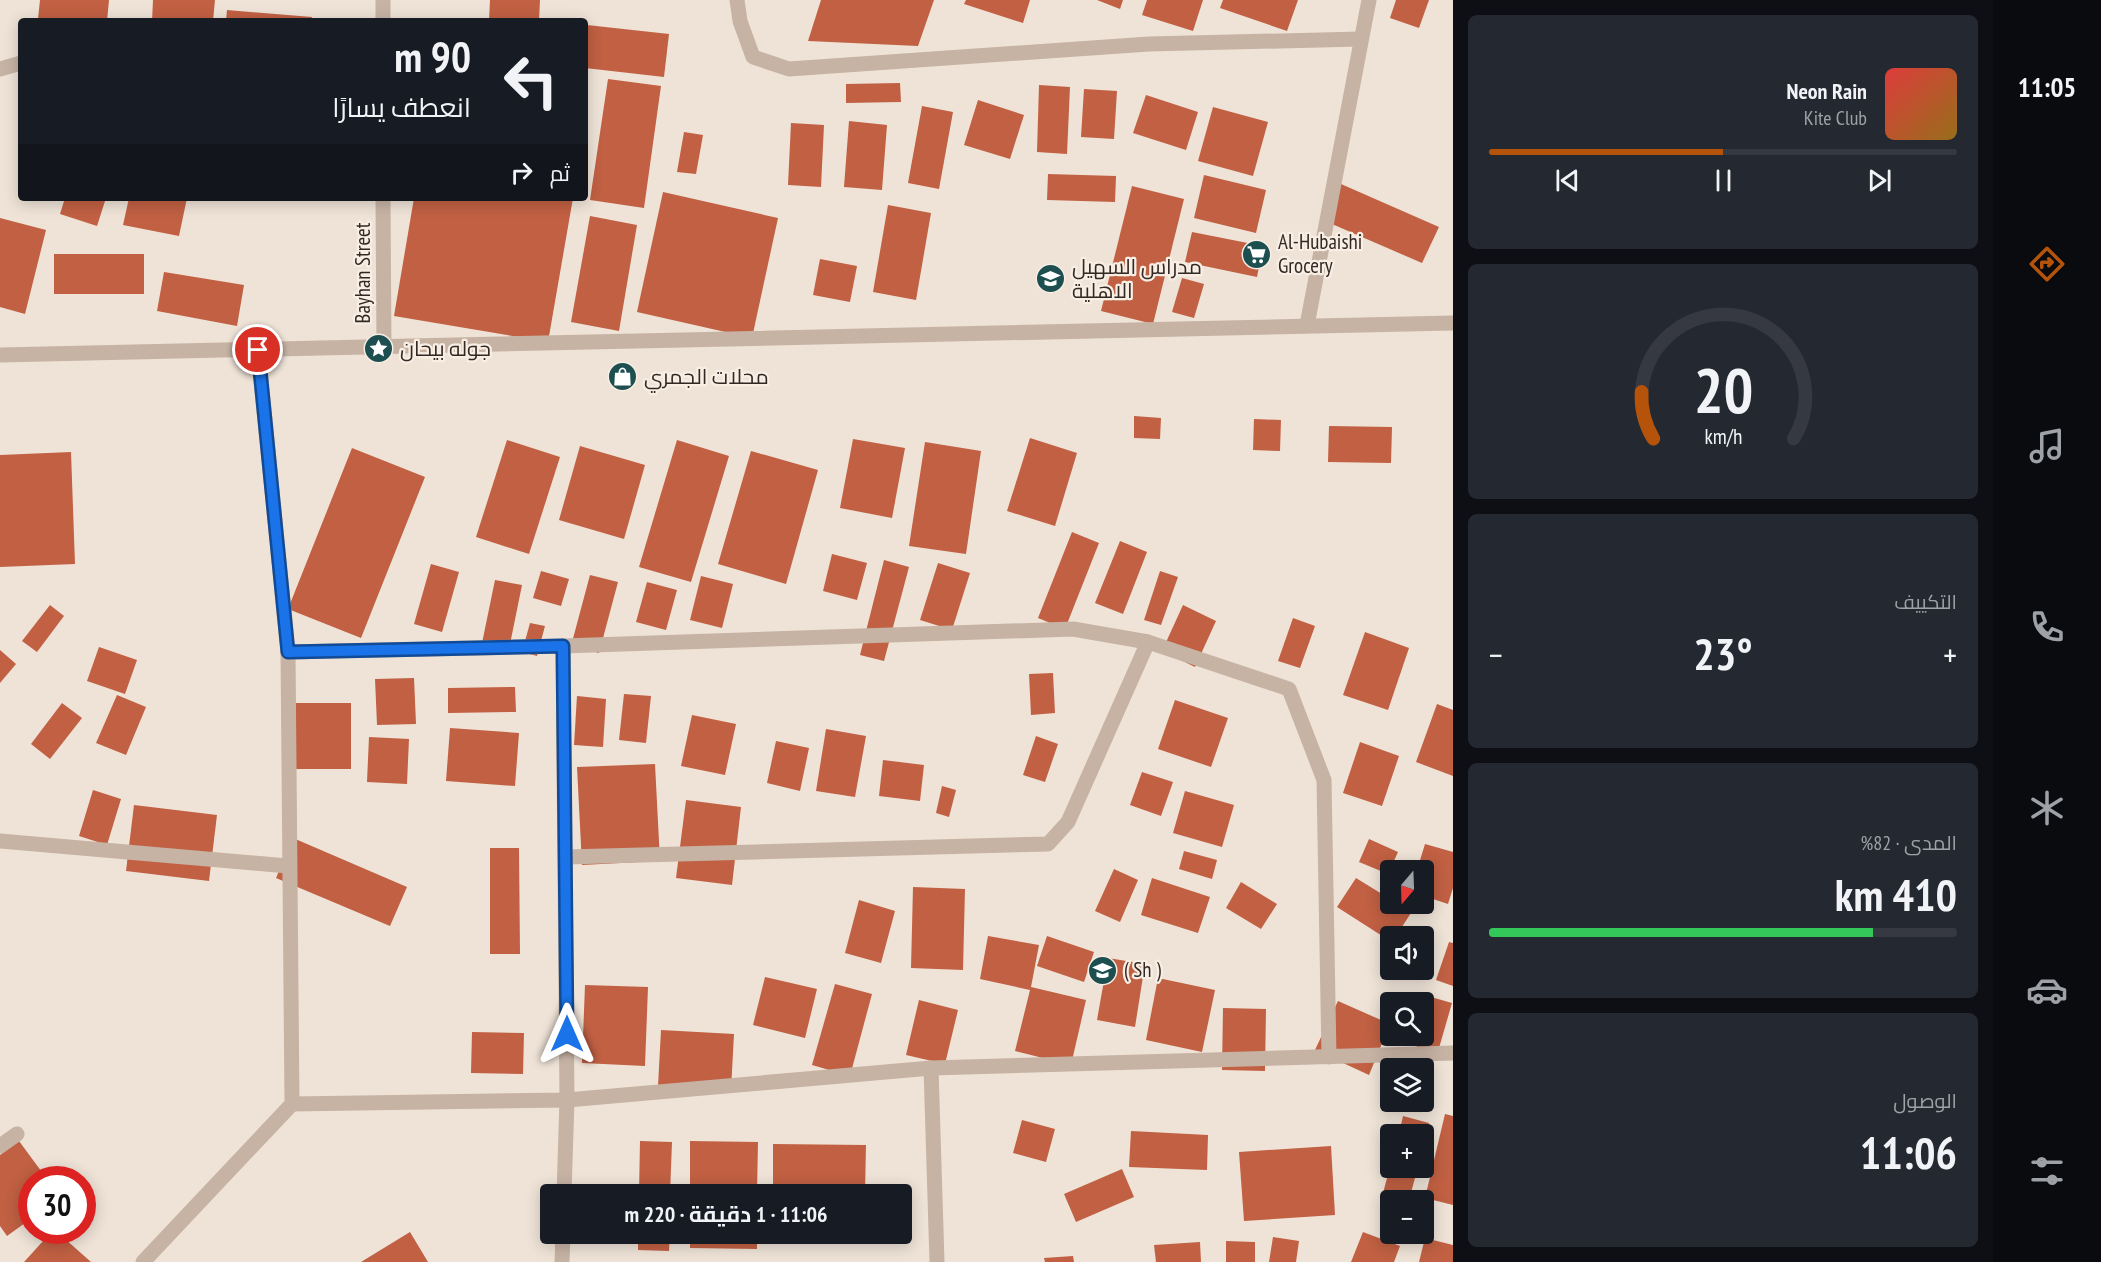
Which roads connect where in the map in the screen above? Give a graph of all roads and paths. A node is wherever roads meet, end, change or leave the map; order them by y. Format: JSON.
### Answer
{"nodes":[{"id":1,"x":383,"y":0,"type":"edge"},
{"id":2,"x":737,"y":0,"type":"edge"},
{"id":3,"x":1370,"y":0,"type":"edge"},
{"id":4,"x":383,"y":18,"type":"edge"},
{"id":5,"x":1361,"y":39,"type":"junction"},
{"id":6,"x":18,"y":64,"type":"edge"},
{"id":7,"x":0,"y":69,"type":"edge"},
{"id":8,"x":383,"y":201,"type":"edge"},
{"id":9,"x":1453,"y":323,"type":"edge"},
{"id":10,"x":1307,"y":325,"type":"junction"},
{"id":11,"x":384,"y":347,"type":"junction"},
{"id":12,"x":258,"y":350,"type":"junction"},
{"id":13,"x":0,"y":355,"type":"edge"},
{"id":14,"x":1148,"y":642,"type":"junction"},
{"id":15,"x":563,"y":646,"type":"junction"},
{"id":16,"x":288,"y":652,"type":"junction"},
{"id":17,"x":0,"y":842,"type":"edge"},
{"id":18,"x":566,"y":856,"type":"junction"},
{"id":19,"x":288,"y":866,"type":"junction"},
{"id":20,"x":1453,"y":1053,"type":"edge"},
{"id":21,"x":1329,"y":1057,"type":"junction"},
{"id":22,"x":931,"y":1068,"type":"junction"},
{"id":23,"x":567,"y":1100,"type":"junction"},
{"id":24,"x":291,"y":1104,"type":"junction"},
{"id":25,"x":17,"y":1134,"type":"dead end"},
{"id":26,"x":0,"y":1146,"type":"edge"},
{"id":27,"x":564,"y":1184,"type":"edge"},
{"id":28,"x":563,"y":1244,"type":"edge"},
{"id":29,"x":143,"y":1262,"type":"edge"},
{"id":30,"x":562,"y":1262,"type":"edge"},
{"id":31,"x":937,"y":1262,"type":"edge"}],
"edges":[{"from":1,"to":4,"type":"street"},
{"from":2,"to":5,"type":"street"},
{"from":3,"to":5,"type":"street"},
{"from":5,"to":10,"type":"street"},
{"from":6,"to":7,"type":"street"},
{"from":8,"to":11,"type":"street","name":"Bayhan Street"},
{"from":9,"to":10,"type":"street"},
{"from":10,"to":11,"type":"street"},
{"from":11,"to":12,"type":"street"},
{"from":12,"to":13,"type":"street"},
{"from":12,"to":16,"type":"street"},
{"from":14,"to":15,"type":"street"},
{"from":14,"to":18,"type":"street"},
{"from":14,"to":21,"type":"street"},
{"from":15,"to":16,"type":"street"},
{"from":15,"to":18,"type":"street"},
{"from":16,"to":19,"type":"street"},
{"from":17,"to":19,"type":"street"},
{"from":18,"to":23,"type":"street"},
{"from":19,"to":24,"type":"street"},
{"from":20,"to":21,"type":"street"},
{"from":21,"to":22,"type":"street"},
{"from":22,"to":23,"type":"street"},
{"from":22,"to":31,"type":"street"},
{"from":23,"to":24,"type":"street"},
{"from":23,"to":27,"type":"street"},
{"from":24,"to":29,"type":"street"},
{"from":25,"to":26,"type":"street"},
{"from":28,"to":30,"type":"street"}]}
